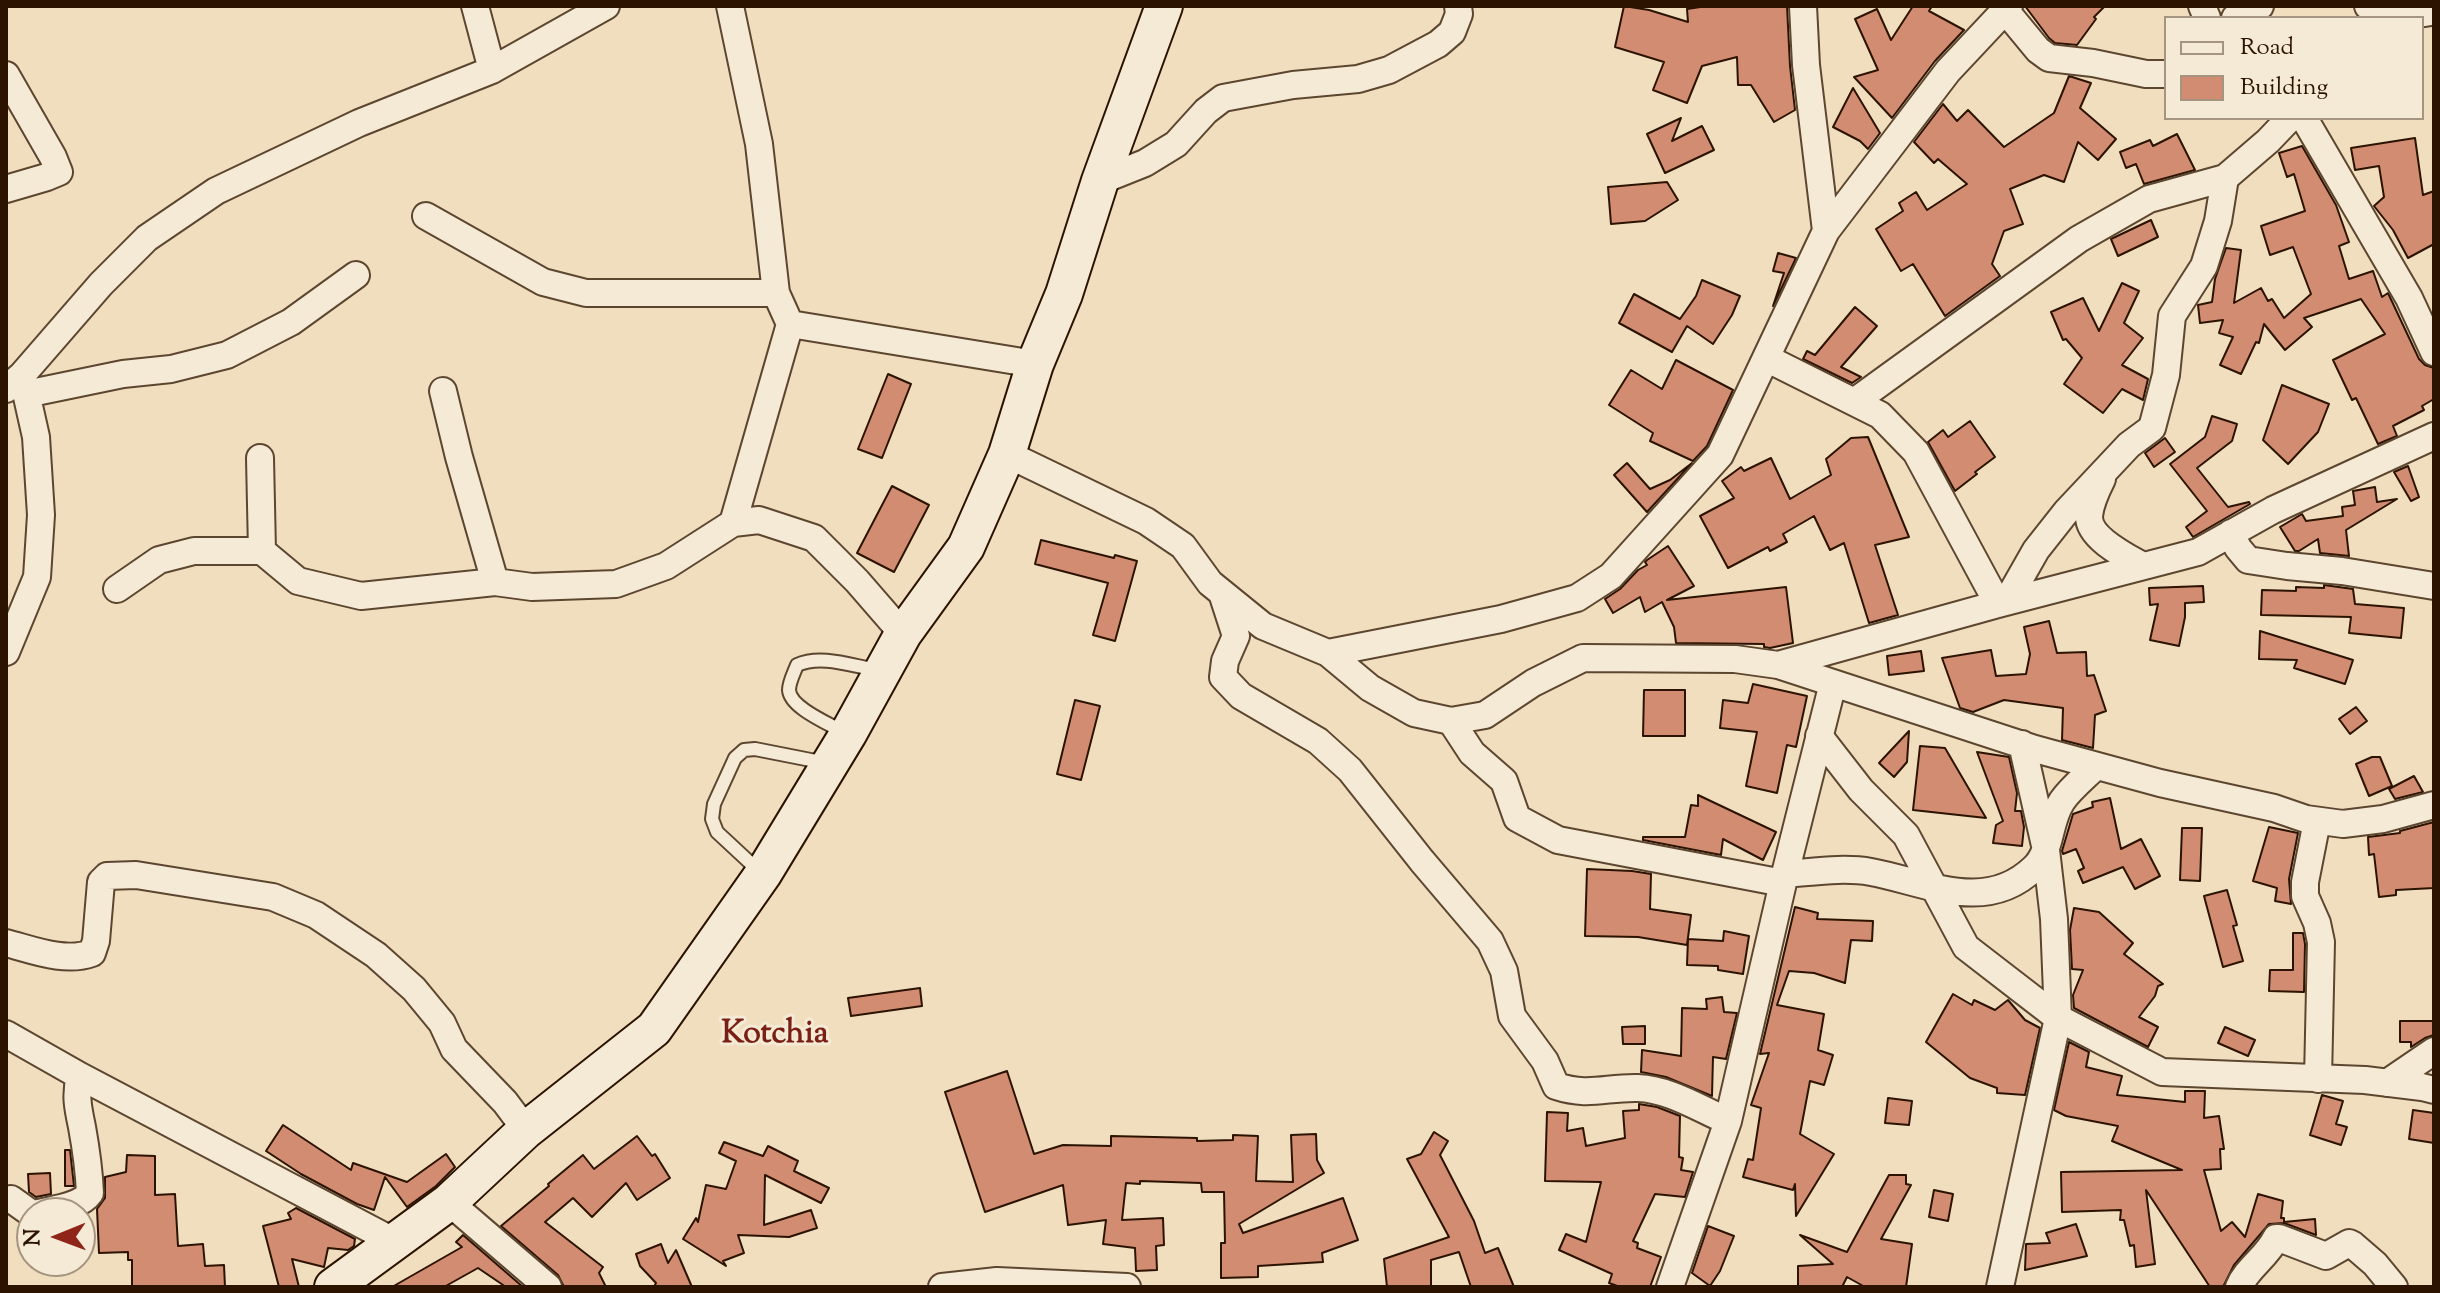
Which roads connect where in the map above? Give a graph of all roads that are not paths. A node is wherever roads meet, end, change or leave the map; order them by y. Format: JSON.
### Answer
{"nodes":[{"id":1,"x":475,"y":6,"type":"edge"},
{"id":2,"x":606,"y":6,"type":"edge"},
{"id":3,"x":730,"y":6,"type":"edge"},
{"id":4,"x":1164,"y":6,"type":"edge"},
{"id":5,"x":1458,"y":6,"type":"edge"},
{"id":6,"x":1803,"y":6,"type":"edge"},
{"id":7,"x":2260,"y":6,"type":"edge"},
{"id":8,"x":2366,"y":6,"type":"edge"},
{"id":9,"x":2007,"y":8,"type":"edge"},
{"id":10,"x":2423,"y":15,"type":"edge"},
{"id":11,"x":2239,"y":16,"type":"edge"},
{"id":12,"x":492,"y":70,"type":"junction"},
{"id":13,"x":2164,"y":74,"type":"edge"},
{"id":14,"x":6,"y":75,"type":"edge"},
{"id":15,"x":2288,"y":120,"type":"edge"},
{"id":16,"x":2305,"y":120,"type":"edge"},
{"id":17,"x":2225,"y":178,"type":"junction"},
{"id":18,"x":1100,"y":181,"type":"junction"},
{"id":19,"x":6,"y":189,"type":"edge"},
{"id":20,"x":426,"y":216,"type":"dead end"},
{"id":21,"x":1826,"y":231,"type":"junction"},
{"id":22,"x":356,"y":275,"type":"dead end"},
{"id":23,"x":776,"y":293,"type":"junction"},
{"id":24,"x":790,"y":324,"type":"junction"},
{"id":25,"x":2434,"y":352,"type":"edge"},
{"id":26,"x":1766,"y":358,"type":"junction"},
{"id":27,"x":1035,"y":364,"type":"junction"},
{"id":28,"x":14,"y":386,"type":"edge"},
{"id":29,"x":443,"y":391,"type":"dead end"},
{"id":30,"x":1854,"y":402,"type":"junction"},
{"id":31,"x":2434,"y":436,"type":"edge"},
{"id":32,"x":1007,"y":454,"type":"junction"},
{"id":33,"x":260,"y":458,"type":"dead end"},
{"id":34,"x":2110,"y":466,"type":"junction"},
{"id":35,"x":733,"y":523,"type":"junction"},
{"id":36,"x":2231,"y":533,"type":"junction"},
{"id":37,"x":262,"y":551,"type":"junction"},
{"id":38,"x":2143,"y":566,"type":"junction"},
{"id":39,"x":495,"y":582,"type":"junction"},
{"id":40,"x":2434,"y":586,"type":"edge"},
{"id":41,"x":117,"y":589,"type":"dead end"},
{"id":42,"x":1222,"y":593,"type":"junction"},
{"id":43,"x":2002,"y":603,"type":"junction"},
{"id":44,"x":903,"y":634,"type":"junction"},
{"id":45,"x":6,"y":652,"type":"edge"},
{"id":46,"x":1328,"y":653,"type":"junction"},
{"id":47,"x":1778,"y":665,"type":"junction"},
{"id":48,"x":882,"y":671,"type":"junction"},
{"id":49,"x":1833,"y":683,"type":"junction"},
{"id":50,"x":1451,"y":721,"type":"junction"},
{"id":51,"x":1819,"y":736,"type":"junction"},
{"id":52,"x":2022,"y":744,"type":"junction"},
{"id":53,"x":839,"y":749,"type":"junction"},
{"id":54,"x":2096,"y":766,"type":"junction"},
{"id":55,"x":2434,"y":805,"type":"edge"},
{"id":56,"x":2317,"y":821,"type":"junction"},
{"id":57,"x":2046,"y":850,"type":"junction"},
{"id":58,"x":763,"y":874,"type":"junction"},
{"id":59,"x":1784,"y":879,"type":"junction"},
{"id":60,"x":1936,"y":889,"type":"junction"},
{"id":61,"x":6,"y":943,"type":"edge"},
{"id":62,"x":2058,"y":1018,"type":"junction"},
{"id":63,"x":6,"y":1034,"type":"edge"},
{"id":64,"x":2434,"y":1051,"type":"edge"},
{"id":65,"x":80,"y":1076,"type":"junction"},
{"id":66,"x":2318,"y":1079,"type":"junction"},
{"id":67,"x":2387,"y":1083,"type":"junction"},
{"id":68,"x":2434,"y":1090,"type":"edge"},
{"id":69,"x":1728,"y":1121,"type":"junction"},
{"id":70,"x":526,"y":1130,"type":"junction"},
{"id":71,"x":87,"y":1197,"type":"edge"},
{"id":72,"x":449,"y":1202,"type":"junction"},
{"id":73,"x":395,"y":1242,"type":"junction"},
{"id":74,"x":333,"y":1287,"type":"edge"},
{"id":75,"x":548,"y":1287,"type":"edge"},
{"id":76,"x":942,"y":1287,"type":"edge"},
{"id":77,"x":1111,"y":1287,"type":"edge"},
{"id":78,"x":1127,"y":1287,"type":"edge"},
{"id":79,"x":1670,"y":1287,"type":"edge"},
{"id":80,"x":2000,"y":1287,"type":"edge"},
{"id":81,"x":2239,"y":1287,"type":"edge"},
{"id":82,"x":2394,"y":1287,"type":"edge"}],
"edges":[{"from":1,"to":12,"type":"street"},
{"from":2,"to":12,"type":"street"},
{"from":3,"to":23,"type":"street"},
{"from":4,"to":18,"type":"main road"},
{"from":5,"to":18,"type":"street"},
{"from":6,"to":21,"type":"street"},
{"from":7,"to":11,"type":"street"},
{"from":8,"to":10,"type":"street"},
{"from":9,"to":13,"type":"street"},
{"from":9,"to":21,"type":"street"},
{"from":12,"to":28,"type":"street"},
{"from":14,"to":19,"type":"street"},
{"from":15,"to":17,"type":"street"},
{"from":16,"to":25,"type":"street"},
{"from":17,"to":30,"type":"street"},
{"from":17,"to":34,"type":"street"},
{"from":18,"to":27,"type":"main road"},
{"from":20,"to":23,"type":"street"},
{"from":21,"to":26,"type":"street"},
{"from":22,"to":28,"type":"street"},
{"from":23,"to":24,"type":"street"},
{"from":24,"to":27,"type":"street"},
{"from":24,"to":35,"type":"street"},
{"from":26,"to":30,"type":"street"},
{"from":26,"to":46,"type":"street"},
{"from":27,"to":32,"type":"main road"},
{"from":28,"to":45,"type":"street"},
{"from":29,"to":39,"type":"street"},
{"from":30,"to":43,"type":"street"},
{"from":31,"to":36,"type":"street"},
{"from":32,"to":42,"type":"street"},
{"from":32,"to":44,"type":"main road"},
{"from":33,"to":37,"type":"street"},
{"from":34,"to":38,"type":"street"},
{"from":34,"to":43,"type":"street"},
{"from":35,"to":39,"type":"street"},
{"from":35,"to":44,"type":"street"},
{"from":36,"to":38,"type":"street"},
{"from":36,"to":40,"type":"street"},
{"from":37,"to":39,"type":"street"},
{"from":37,"to":41,"type":"street"},
{"from":38,"to":43,"type":"street"},
{"from":42,"to":46,"type":"street"},
{"from":42,"to":69,"type":"street"},
{"from":43,"to":47,"type":"street"},
{"from":44,"to":48,"type":"main road"},
{"from":46,"to":50,"type":"street"},
{"from":47,"to":49,"type":"street"},
{"from":47,"to":50,"type":"street"},
{"from":48,"to":53,"type":"main road"},
{"from":48,"to":53,"type":"lane"},
{"from":49,"to":51,"type":"street"},
{"from":49,"to":52,"type":"street"},
{"from":50,"to":59,"type":"street"},
{"from":51,"to":59,"type":"street"},
{"from":51,"to":60,"type":"street"},
{"from":52,"to":54,"type":"street"},
{"from":52,"to":57,"type":"street"},
{"from":53,"to":58,"type":"main road"},
{"from":53,"to":58,"type":"lane"},
{"from":54,"to":56,"type":"street"},
{"from":54,"to":57,"type":"street"},
{"from":55,"to":56,"type":"street"},
{"from":56,"to":66,"type":"street"},
{"from":57,"to":60,"type":"street"},
{"from":57,"to":62,"type":"street"},
{"from":58,"to":70,"type":"main road"},
{"from":59,"to":60,"type":"street"},
{"from":59,"to":69,"type":"street"},
{"from":60,"to":62,"type":"street"},
{"from":61,"to":70,"type":"street"},
{"from":62,"to":66,"type":"street"},
{"from":62,"to":80,"type":"street"},
{"from":63,"to":65,"type":"street"},
{"from":64,"to":67,"type":"street"},
{"from":65,"to":71,"type":"street"},
{"from":65,"to":73,"type":"street"},
{"from":66,"to":67,"type":"street"},
{"from":67,"to":68,"type":"street"},
{"from":69,"to":79,"type":"street"},
{"from":70,"to":72,"type":"main road"},
{"from":72,"to":73,"type":"main road"},
{"from":72,"to":75,"type":"street"},
{"from":73,"to":74,"type":"main road"},
{"from":76,"to":77,"type":"street"},
{"from":77,"to":78,"type":"street"},
{"from":81,"to":82,"type":"street"}]}
